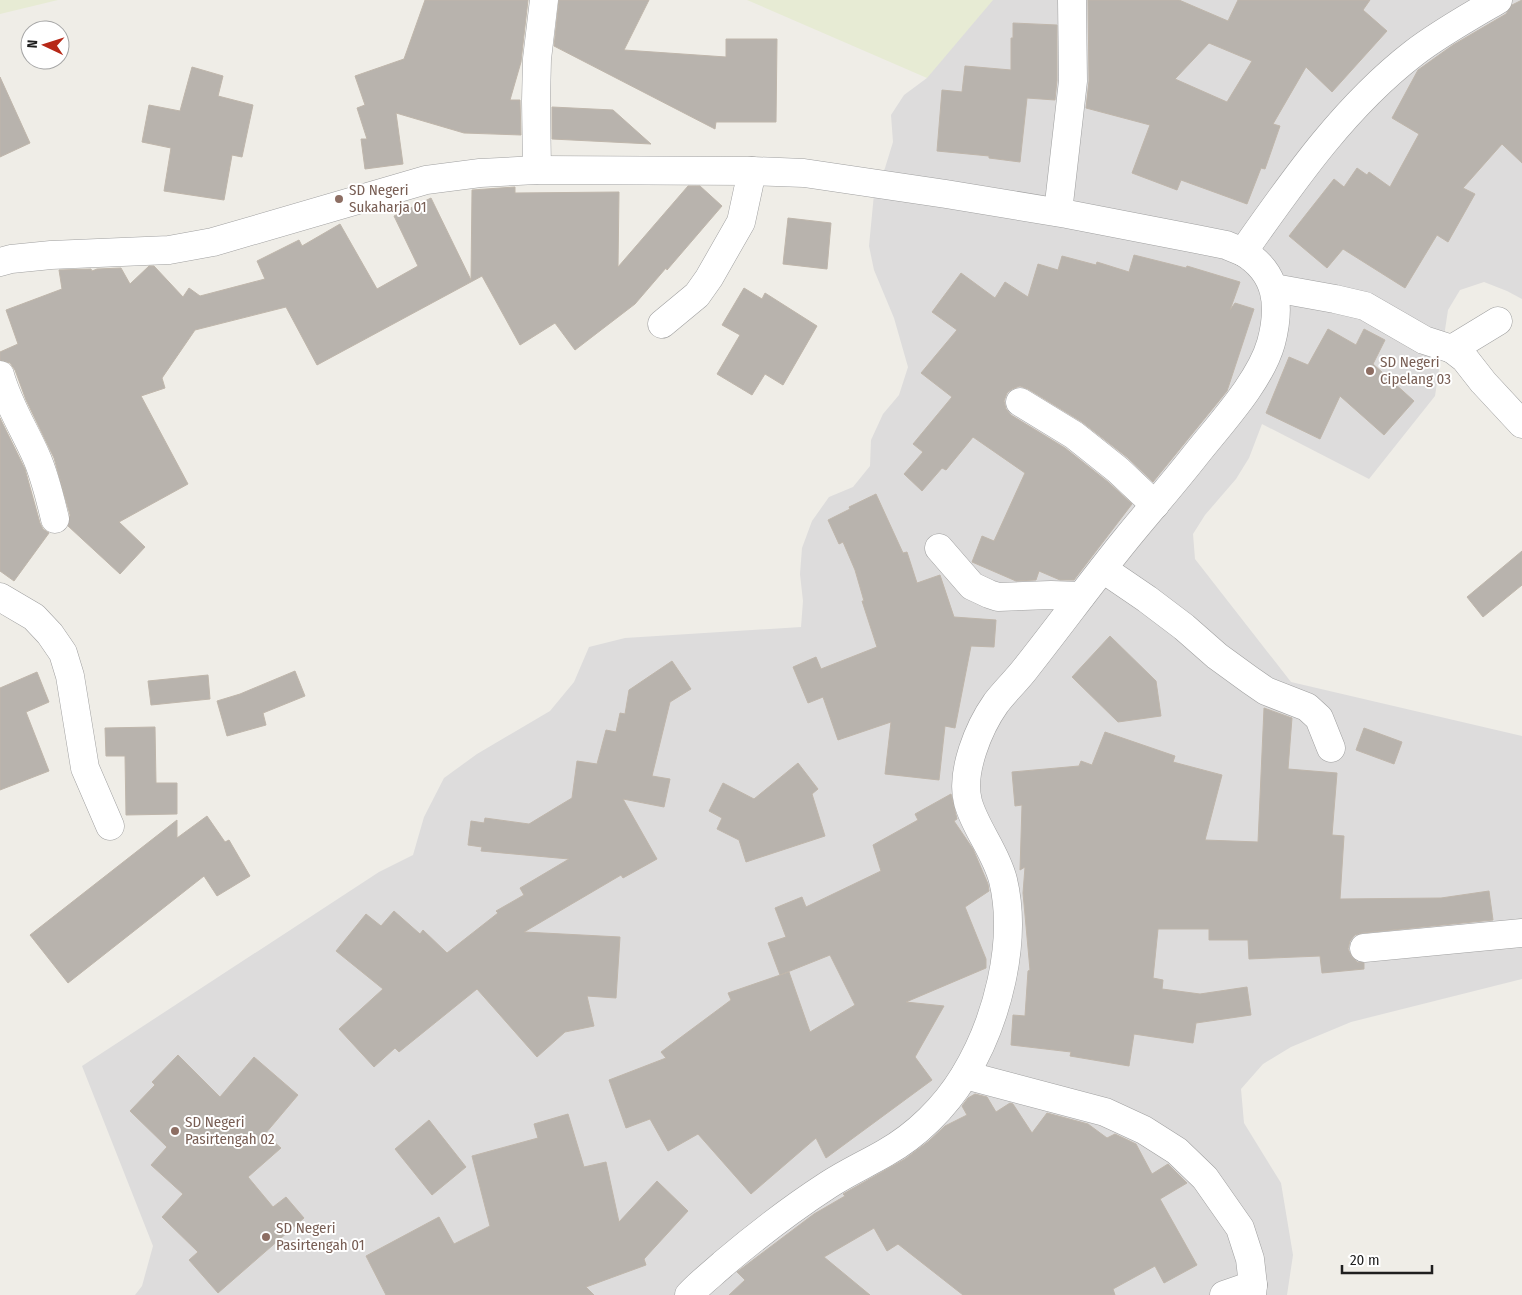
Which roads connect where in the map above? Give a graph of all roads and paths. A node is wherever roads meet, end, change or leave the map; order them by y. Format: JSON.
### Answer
{"nodes":[{"id":1,"x":544,"y":0,"type":"edge"},
{"id":2,"x":1072,"y":0,"type":"edge"},
{"id":3,"x":1498,"y":0,"type":"edge"},
{"id":4,"x":537,"y":170,"type":"junction"},
{"id":5,"x":752,"y":171,"type":"junction"},
{"id":6,"x":1058,"y":212,"type":"junction"},
{"id":7,"x":1243,"y":252,"type":"junction"},
{"id":8,"x":0,"y":262,"type":"edge"},
{"id":9,"x":1274,"y":288,"type":"junction"},
{"id":10,"x":1498,"y":321,"type":"dead end"},
{"id":11,"x":662,"y":324,"type":"dead end"},
{"id":12,"x":1452,"y":349,"type":"junction"},
{"id":13,"x":0,"y":375,"type":"edge"},
{"id":14,"x":1020,"y":402,"type":"dead end"},
{"id":15,"x":1522,"y":424,"type":"edge"},
{"id":16,"x":1155,"y":505,"type":"junction"},
{"id":17,"x":55,"y":519,"type":"dead end"},
{"id":18,"x":939,"y":548,"type":"dead end"},
{"id":19,"x":1103,"y":569,"type":"junction"},
{"id":20,"x":1081,"y":596,"type":"junction"},
{"id":21,"x":0,"y":597,"type":"edge"},
{"id":22,"x":1331,"y":748,"type":"dead end"},
{"id":23,"x":110,"y":826,"type":"dead end"},
{"id":24,"x":1522,"y":934,"type":"edge"},
{"id":25,"x":1364,"y":948,"type":"dead end"},
{"id":26,"x":964,"y":1075,"type":"junction"},
{"id":27,"x":1252,"y":1290,"type":"edge"},
{"id":28,"x":689,"y":1295,"type":"edge"},
{"id":29,"x":1224,"y":1295,"type":"edge"}],
"edges":[{"from":1,"to":4,"type":"street"},
{"from":2,"to":6,"type":"street"},
{"from":3,"to":7,"type":"street"},
{"from":4,"to":5,"type":"street"},
{"from":4,"to":8,"type":"street"},
{"from":5,"to":6,"type":"street"},
{"from":5,"to":11,"type":"street"},
{"from":6,"to":7,"type":"street"},
{"from":7,"to":9,"type":"street"},
{"from":9,"to":12,"type":"street"},
{"from":9,"to":16,"type":"street"},
{"from":10,"to":12,"type":"street"},
{"from":12,"to":15,"type":"street"},
{"from":13,"to":17,"type":"street"},
{"from":14,"to":16,"type":"street"},
{"from":16,"to":19,"type":"street"},
{"from":18,"to":20,"type":"street"},
{"from":19,"to":20,"type":"street"},
{"from":19,"to":22,"type":"street"},
{"from":20,"to":26,"type":"street"},
{"from":21,"to":23,"type":"street"},
{"from":24,"to":25,"type":"street"},
{"from":26,"to":27,"type":"street"},
{"from":26,"to":28,"type":"street"},
{"from":27,"to":29,"type":"street"}]}
